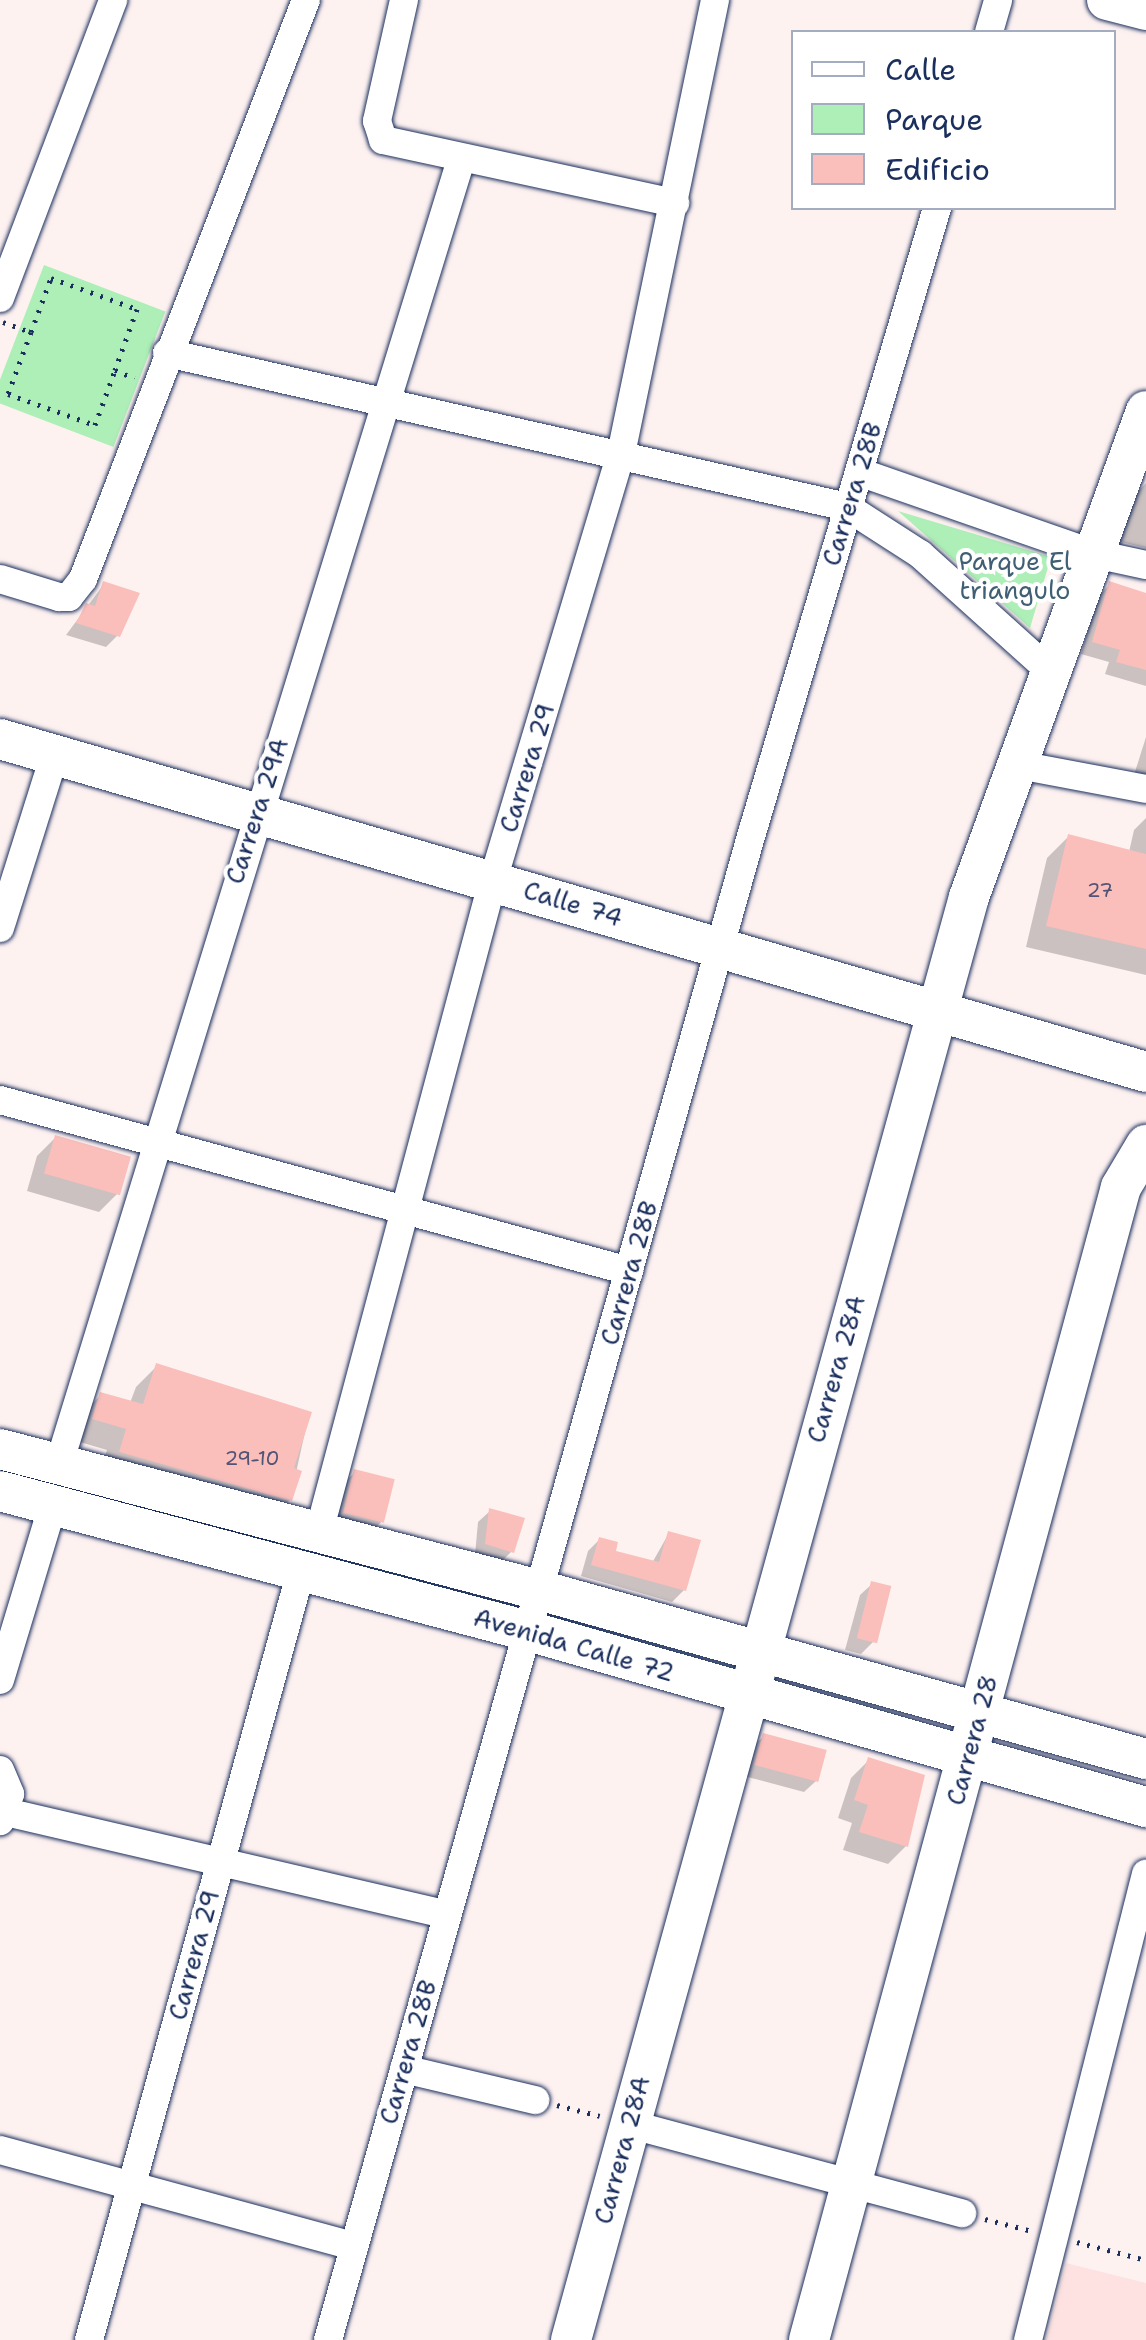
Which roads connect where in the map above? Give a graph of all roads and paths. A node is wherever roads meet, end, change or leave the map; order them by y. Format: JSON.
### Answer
{"nodes":[{"id":1,"x":113,"y":0,"type":"edge"},
{"id":2,"x":306,"y":0,"type":"edge"},
{"id":3,"x":402,"y":0,"type":"edge"},
{"id":4,"x":715,"y":0,"type":"edge"},
{"id":5,"x":998,"y":0,"type":"edge"},
{"id":6,"x":1107,"y":0,"type":"edge"},
{"id":7,"x":1146,"y":10,"type":"edge"},
{"id":8,"x":990,"y":30,"type":"edge"},
{"id":9,"x":461,"y":160,"type":"junction"},
{"id":10,"x":676,"y":203,"type":"junction"},
{"id":11,"x":936,"y":210,"type":"edge"},
{"id":12,"x":0,"y":298,"type":"edge"},
{"id":13,"x":0,"y":321,"type":"edge"},
{"id":14,"x":31,"y":332,"type":"junction"},
{"id":15,"x":167,"y":353,"type":"junction"},
{"id":16,"x":115,"y":370,"type":"junction"},
{"id":17,"x":154,"y":387,"type":"junction"},
{"id":18,"x":386,"y":402,"type":"junction"},
{"id":19,"x":1146,"y":412,"type":"edge"},
{"id":20,"x":621,"y":454,"type":"junction"},
{"id":21,"x":859,"y":472,"type":"junction"},
{"id":22,"x":847,"y":507,"type":"junction"},
{"id":23,"x":1094,"y":554,"type":"junction"},
{"id":24,"x":1146,"y":565,"type":"edge"},
{"id":25,"x":0,"y":579,"type":"edge"},
{"id":26,"x":1052,"y":673,"type":"junction"},
{"id":27,"x":0,"y":739,"type":"edge"},
{"id":28,"x":54,"y":754,"type":"junction"},
{"id":29,"x":1019,"y":765,"type":"junction"},
{"id":30,"x":1146,"y":789,"type":"edge"},
{"id":31,"x":256,"y":811,"type":"junction"},
{"id":32,"x":493,"y":880,"type":"junction"},
{"id":33,"x":0,"y":928,"type":"edge"},
{"id":34,"x":720,"y":949,"type":"junction"},
{"id":35,"x":935,"y":1013,"type":"junction"},
{"id":36,"x":1146,"y":1072,"type":"edge"},
{"id":37,"x":0,"y":1100,"type":"edge"},
{"id":38,"x":155,"y":1142,"type":"junction"},
{"id":39,"x":1146,"y":1145,"type":"edge"},
{"id":40,"x":404,"y":1210,"type":"junction"},
{"id":41,"x":629,"y":1271,"type":"junction"},
{"id":42,"x":0,"y":1449,"type":"edge"},
{"id":43,"x":59,"y":1464,"type":"junction"},
{"id":44,"x":0,"y":1491,"type":"edge"},
{"id":45,"x":53,"y":1505,"type":"junction"},
{"id":46,"x":319,"y":1532,"type":"junction"},
{"id":47,"x":301,"y":1571,"type":"junction"},
{"id":48,"x":540,"y":1590,"type":"junction"},
{"id":49,"x":528,"y":1631,"type":"junction"},
{"id":50,"x":757,"y":1650,"type":"junction"},
{"id":51,"x":0,"y":1680,"type":"edge"},
{"id":52,"x":746,"y":1693,"type":"junction"},
{"id":53,"x":979,"y":1713,"type":"junction"},
{"id":54,"x":967,"y":1756,"type":"junction"},
{"id":55,"x":1146,"y":1759,"type":"edge"},
{"id":56,"x":0,"y":1770,"type":"edge"},
{"id":57,"x":1146,"y":1807,"type":"edge"},
{"id":58,"x":3,"y":1816,"type":"edge"},
{"id":59,"x":220,"y":1859,"type":"junction"},
{"id":60,"x":1146,"y":1874,"type":"edge"},
{"id":61,"x":447,"y":1915,"type":"junction"},
{"id":62,"x":404,"y":2068,"type":"junction"},
{"id":63,"x":535,"y":2100,"type":"joint"},
{"id":64,"x":629,"y":2124,"type":"junction"},
{"id":65,"x":0,"y":2150,"type":"edge"},
{"id":66,"x":850,"y":2183,"type":"junction"},
{"id":67,"x":131,"y":2186,"type":"junction"},
{"id":68,"x":962,"y":2213,"type":"dead end"},
{"id":69,"x":354,"y":2246,"type":"junction"},
{"id":70,"x":89,"y":2340,"type":"edge"},
{"id":71,"x":328,"y":2340,"type":"edge"},
{"id":72,"x":571,"y":2340,"type":"edge"},
{"id":73,"x":809,"y":2340,"type":"edge"},
{"id":74,"x":1028,"y":2340,"type":"edge"}],
"edges":[{"from":1,"to":12,"type":"street"},
{"from":2,"to":15,"type":"street"},
{"from":3,"to":9,"type":"street"},
{"from":4,"to":10,"type":"street","name":"Carrera 29"},
{"from":5,"to":8,"type":"street"},
{"from":6,"to":7,"type":"street"},
{"from":9,"to":10,"type":"street"},
{"from":9,"to":18,"type":"street","name":"Carrera 29A"},
{"from":10,"to":20,"type":"street","name":"Carrera 29"},
{"from":11,"to":21,"type":"street","name":"Carrera 28B"},
{"from":13,"to":14,"type":"path"},
{"from":14,"to":16,"type":"path"},
{"from":14,"to":16,"type":"path"},
{"from":15,"to":17,"type":"street"},
{"from":15,"to":18,"type":"street"},
{"from":16,"to":17,"type":"path"},
{"from":17,"to":25,"type":"street"},
{"from":18,"to":20,"type":"street"},
{"from":18,"to":31,"type":"street","name":"Carrera 29A"},
{"from":19,"to":23,"type":"street","name":"Carrera 28A"},
{"from":20,"to":22,"type":"street"},
{"from":20,"to":32,"type":"street","name":"Carrera 29"},
{"from":21,"to":22,"type":"street","name":"Carrera 28B"},
{"from":21,"to":23,"type":"street"},
{"from":22,"to":26,"type":"street"},
{"from":22,"to":34,"type":"street","name":"Carrera 28B"},
{"from":23,"to":24,"type":"street"},
{"from":23,"to":26,"type":"street","name":"Carrera 28A"},
{"from":26,"to":29,"type":"street","name":"Carrera 28A"},
{"from":27,"to":28,"type":"street","name":"Calle 74"},
{"from":28,"to":31,"type":"street","name":"Calle 74"},
{"from":28,"to":33,"type":"street"},
{"from":29,"to":30,"type":"street"},
{"from":29,"to":35,"type":"street","name":"Carrera 28A"},
{"from":31,"to":32,"type":"street","name":"Calle 74"},
{"from":31,"to":38,"type":"street","name":"Carrera 29A"},
{"from":32,"to":34,"type":"street","name":"Calle 74"},
{"from":32,"to":40,"type":"street","name":"Carrera 29"},
{"from":34,"to":35,"type":"street","name":"Calle 74"},
{"from":34,"to":41,"type":"street","name":"Carrera 28B"},
{"from":35,"to":36,"type":"street","name":"Calle 74"},
{"from":35,"to":50,"type":"street","name":"Carrera 28A"},
{"from":37,"to":38,"type":"street"},
{"from":38,"to":40,"type":"street"},
{"from":38,"to":43,"type":"street","name":"Carrera 29A"},
{"from":39,"to":53,"type":"street","name":"Carrera 28"},
{"from":40,"to":41,"type":"street"},
{"from":40,"to":46,"type":"street","name":"Carrera 29"},
{"from":41,"to":48,"type":"street","name":"Carrera 28B"},
{"from":42,"to":43,"type":"street","name":"Avenida Calle 72"},
{"from":43,"to":46,"type":"street","name":"Avenida Calle 72"},
{"from":44,"to":45,"type":"street","name":"Avenida Calle 72"},
{"from":45,"to":47,"type":"street","name":"Avenida Calle 72"},
{"from":45,"to":51,"type":"street"},
{"from":46,"to":48,"type":"street","name":"Avenida Calle 72"},
{"from":47,"to":49,"type":"street","name":"Avenida Calle 72"},
{"from":47,"to":59,"type":"street","name":"Carrera 29"},
{"from":48,"to":49,"type":"street","name":"Carrera 28B"},
{"from":48,"to":50,"type":"street","name":"Avenida Calle 72"},
{"from":49,"to":52,"type":"street","name":"Avenida Calle 72"},
{"from":49,"to":61,"type":"street","name":"Carrera 28B"},
{"from":50,"to":52,"type":"street","name":"Carrera 28A"},
{"from":50,"to":53,"type":"street","name":"Avenida Calle 72"},
{"from":52,"to":54,"type":"street","name":"Avenida Calle 72"},
{"from":52,"to":64,"type":"street","name":"Carrera 28A"},
{"from":53,"to":54,"type":"street","name":"Carrera 28"},
{"from":53,"to":55,"type":"street","name":"Avenida Calle 72"},
{"from":54,"to":57,"type":"street","name":"Avenida Calle 72"},
{"from":54,"to":66,"type":"street","name":"Carrera 28"},
{"from":56,"to":58,"type":"street"},
{"from":58,"to":59,"type":"street"},
{"from":59,"to":61,"type":"street"},
{"from":59,"to":67,"type":"street","name":"Carrera 29"},
{"from":60,"to":74,"type":"street"},
{"from":61,"to":62,"type":"street","name":"Carrera 28B"},
{"from":62,"to":63,"type":"street"},
{"from":62,"to":69,"type":"street","name":"Carrera 28B"},
{"from":63,"to":64,"type":"path"},
{"from":64,"to":66,"type":"street"},
{"from":64,"to":72,"type":"street","name":"Carrera 28A"},
{"from":65,"to":67,"type":"street"},
{"from":66,"to":68,"type":"street"},
{"from":66,"to":73,"type":"street","name":"Carrera 28"},
{"from":67,"to":69,"type":"street"},
{"from":67,"to":70,"type":"street","name":"Carrera 29"},
{"from":69,"to":71,"type":"street","name":"Carrera 28B"}]}
